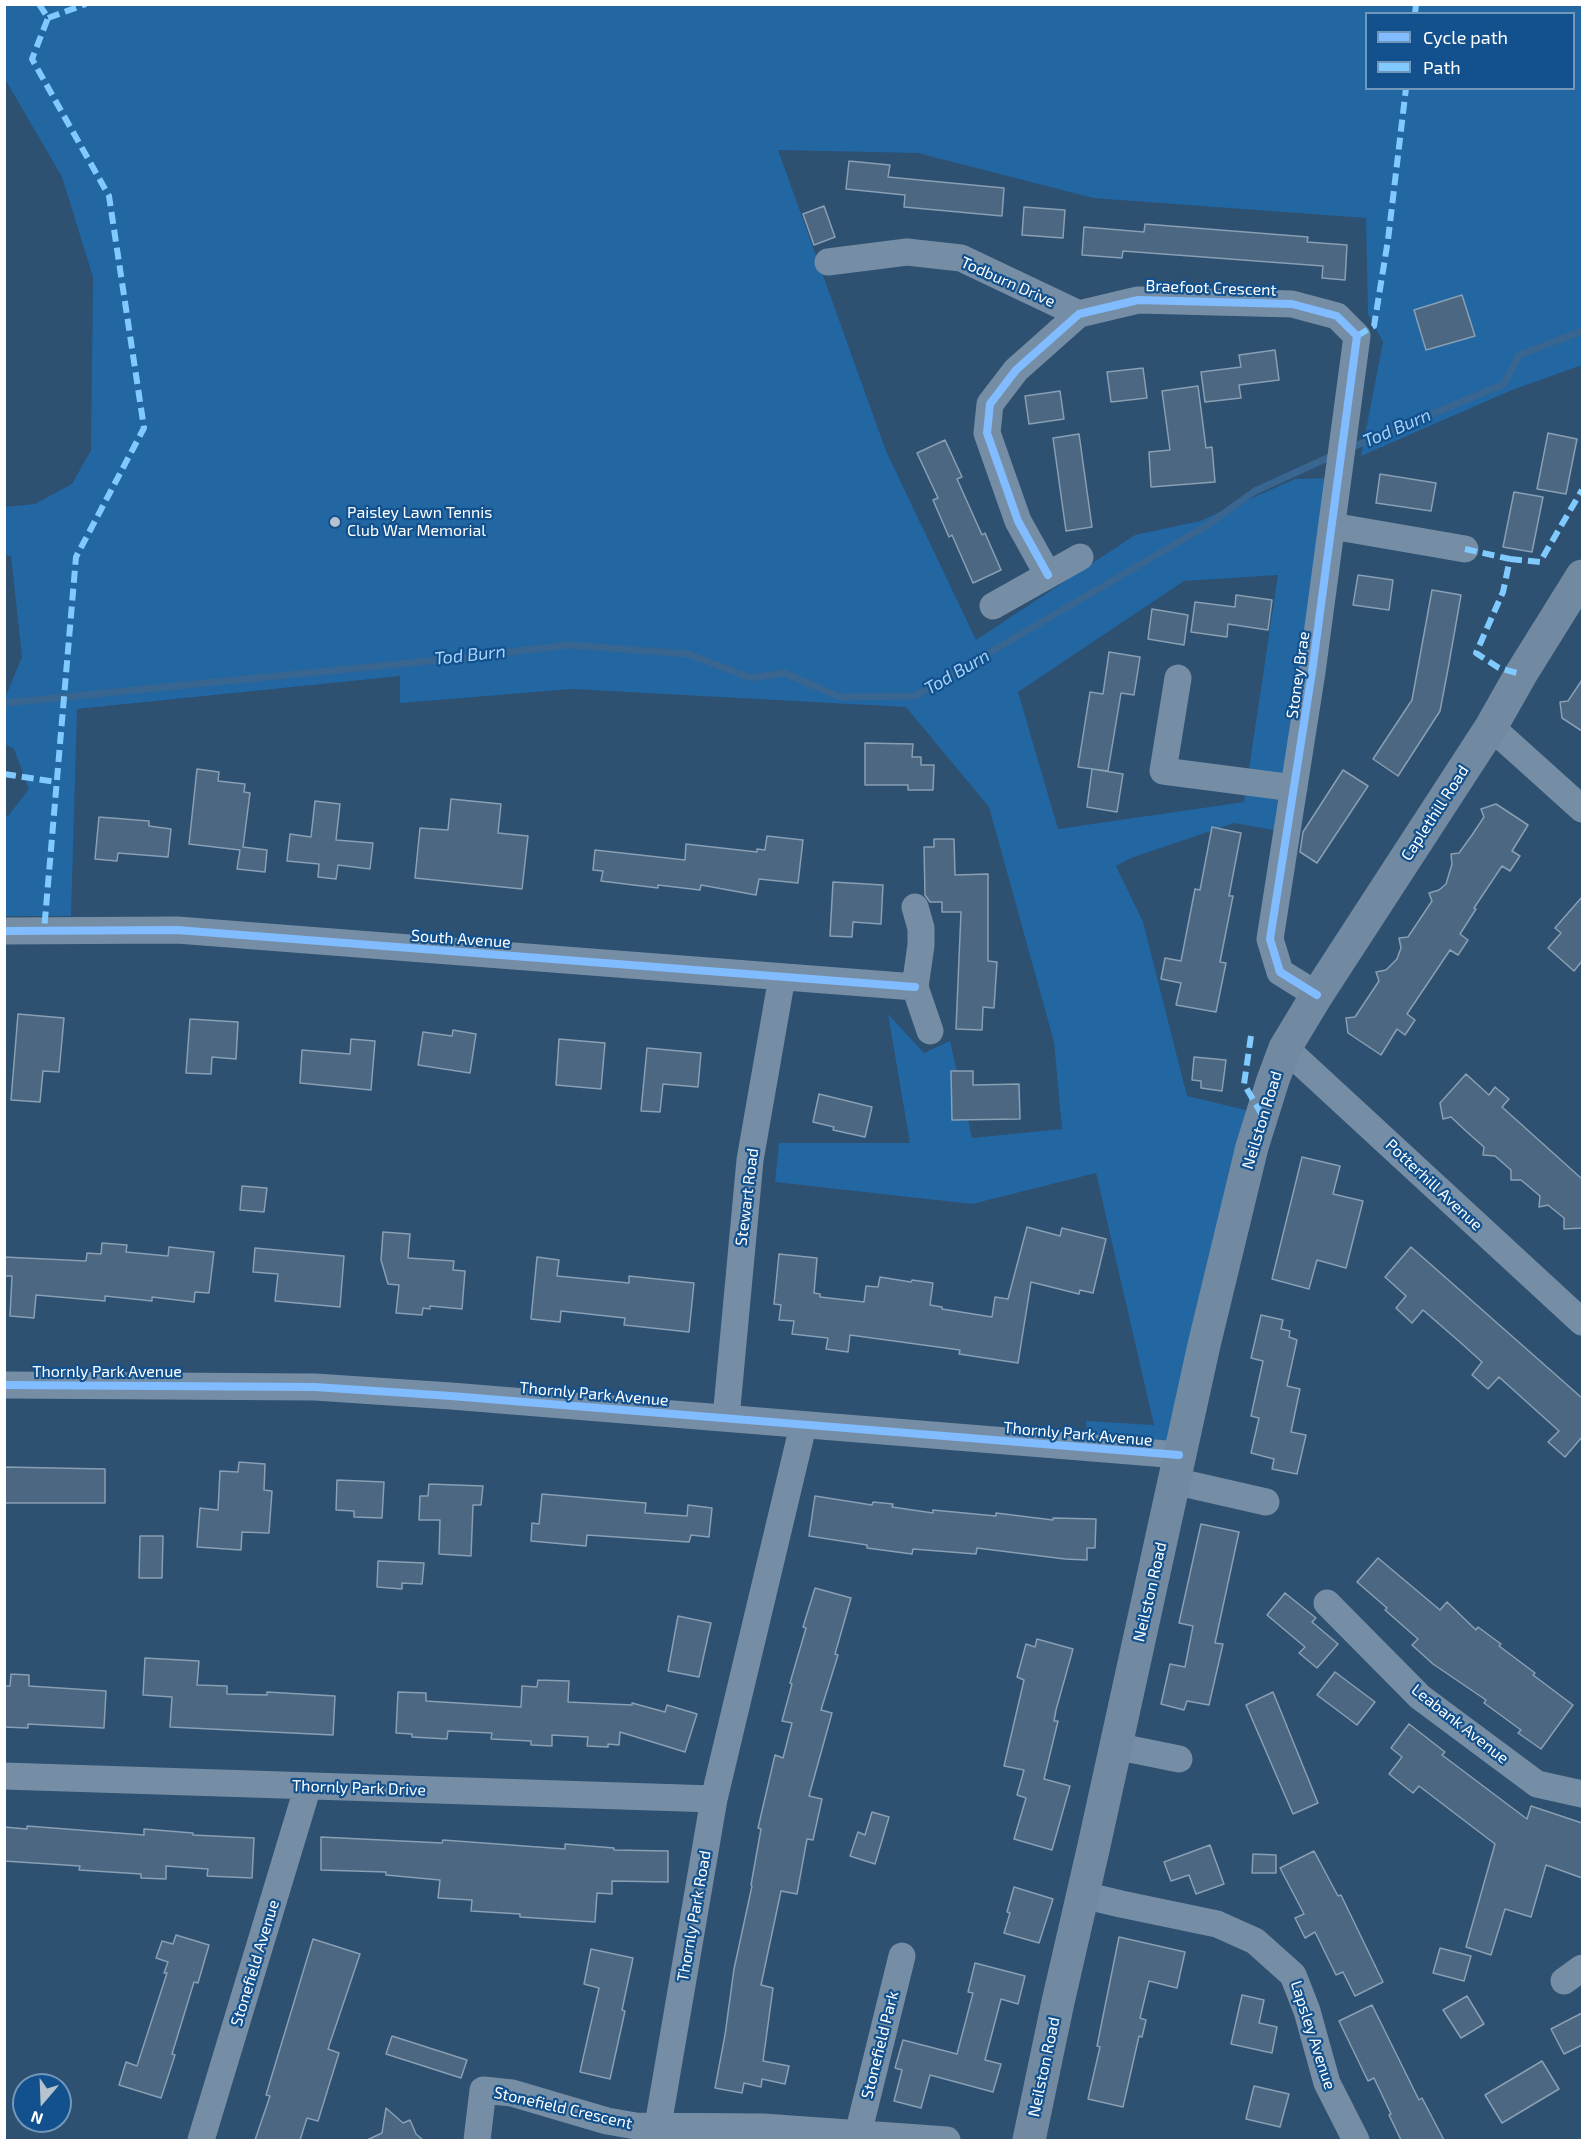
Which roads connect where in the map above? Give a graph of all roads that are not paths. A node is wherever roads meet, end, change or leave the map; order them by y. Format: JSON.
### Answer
{"nodes":[{"id":1,"x":828,"y":262,"type":"dead end"},
{"id":2,"x":1079,"y":314,"type":"junction"},
{"id":3,"x":1357,"y":336,"type":"joint"},
{"id":4,"x":1332,"y":526,"type":"junction"},
{"id":5,"x":1465,"y":549,"type":"dead end"},
{"id":6,"x":1080,"y":557,"type":"dead end"},
{"id":7,"x":1048,"y":575,"type":"junction"},
{"id":8,"x":1582,"y":576,"type":"edge"},
{"id":9,"x":993,"y":606,"type":"dead end"},
{"id":10,"x":1178,"y":678,"type":"dead end"},
{"id":11,"x":1491,"y":727,"type":"junction"},
{"id":12,"x":1294,"y":788,"type":"junction"},
{"id":13,"x":1582,"y":809,"type":"edge"},
{"id":14,"x":915,"y":906,"type":"dead end"},
{"id":15,"x":4,"y":931,"type":"edge"},
{"id":16,"x":782,"y":977,"type":"junction"},
{"id":17,"x":915,"y":987,"type":"junction"},
{"id":18,"x":1317,"y":995,"type":"junction"},
{"id":19,"x":930,"y":1031,"type":"dead end"},
{"id":20,"x":1285,"y":1048,"type":"junction"},
{"id":21,"x":1582,"y":1322,"type":"edge"},
{"id":22,"x":4,"y":1385,"type":"edge"},
{"id":23,"x":726,"y":1418,"type":"junction"},
{"id":24,"x":803,"y":1426,"type":"junction"},
{"id":25,"x":1177,"y":1468,"type":"junction"},
{"id":26,"x":1266,"y":1502,"type":"dead end"},
{"id":27,"x":1327,"y":1603,"type":"dead end"},
{"id":28,"x":1115,"y":1746,"type":"junction"},
{"id":29,"x":1179,"y":1759,"type":"dead end"},
{"id":30,"x":4,"y":1776,"type":"edge"},
{"id":31,"x":308,"y":1786,"type":"junction"},
{"id":32,"x":1582,"y":1794,"type":"edge"},
{"id":33,"x":714,"y":1799,"type":"junction"},
{"id":34,"x":1083,"y":1894,"type":"junction"},
{"id":35,"x":902,"y":1956,"type":"dead end"},
{"id":36,"x":658,"y":2126,"type":"junction"},
{"id":37,"x":764,"y":2134,"type":"edge"},
{"id":38,"x":858,"y":2134,"type":"junction"},
{"id":39,"x":201,"y":2140,"type":"edge"},
{"id":40,"x":477,"y":2140,"type":"edge"},
{"id":41,"x":947,"y":2140,"type":"edge"},
{"id":42,"x":1029,"y":2140,"type":"edge"},
{"id":43,"x":1356,"y":2140,"type":"edge"}],
"edges":[{"from":1,"to":2,"type":"street","name":"Todburn Drive"},
{"from":2,"to":3,"type":"street","name":"Braefoot Crescent"},
{"from":2,"to":7,"type":"street","name":"Braefoot Crescent"},
{"from":3,"to":4,"type":"street","name":"Stoney Brae"},
{"from":4,"to":5,"type":"street"},
{"from":4,"to":12,"type":"street","name":"Stoney Brae"},
{"from":6,"to":7,"type":"street"},
{"from":7,"to":9,"type":"street"},
{"from":8,"to":11,"type":"main road","name":"Caplethill Road"},
{"from":10,"to":12,"type":"street"},
{"from":11,"to":13,"type":"street"},
{"from":11,"to":18,"type":"main road","name":"Caplethill Road"},
{"from":12,"to":18,"type":"street","name":"Stoney Brae"},
{"from":14,"to":17,"type":"street"},
{"from":15,"to":16,"type":"street","name":"South Avenue"},
{"from":16,"to":17,"type":"street","name":"South Avenue"},
{"from":16,"to":23,"type":"street","name":"Stewart Road"},
{"from":17,"to":19,"type":"street"},
{"from":18,"to":20,"type":"main road","name":"Caplethill Road"},
{"from":20,"to":21,"type":"street","name":"Potterhill Avenue"},
{"from":20,"to":25,"type":"main road","name":"Neilston Road"},
{"from":22,"to":23,"type":"street","name":"Thornly Park Avenue"},
{"from":23,"to":24,"type":"street","name":"Thornly Park Avenue"},
{"from":24,"to":25,"type":"street","name":"Thornly Park Avenue"},
{"from":24,"to":33,"type":"street","name":"Thornly Park Road"},
{"from":25,"to":26,"type":"street","name":"Thornly Park Avenue"},
{"from":25,"to":28,"type":"main road","name":"Neilston Road"},
{"from":27,"to":32,"type":"street","name":"Leabank Avenue"},
{"from":28,"to":29,"type":"street"},
{"from":28,"to":34,"type":"main road","name":"Neilston Road"},
{"from":30,"to":31,"type":"street","name":"Thornly Park Drive"},
{"from":31,"to":33,"type":"street","name":"Thornly Park Drive"},
{"from":31,"to":39,"type":"street","name":"Stonefield Avenue"},
{"from":33,"to":36,"type":"street","name":"Thornly Park Road"},
{"from":34,"to":42,"type":"main road","name":"Neilston Road"},
{"from":34,"to":43,"type":"street","name":"Lapsley Avenue"},
{"from":35,"to":38,"type":"street","name":"Stonefield Park"},
{"from":36,"to":37,"type":"street"},
{"from":36,"to":40,"type":"street","name":"Stonefield Crescent"},
{"from":37,"to":38,"type":"street"},
{"from":38,"to":41,"type":"street"}]}
